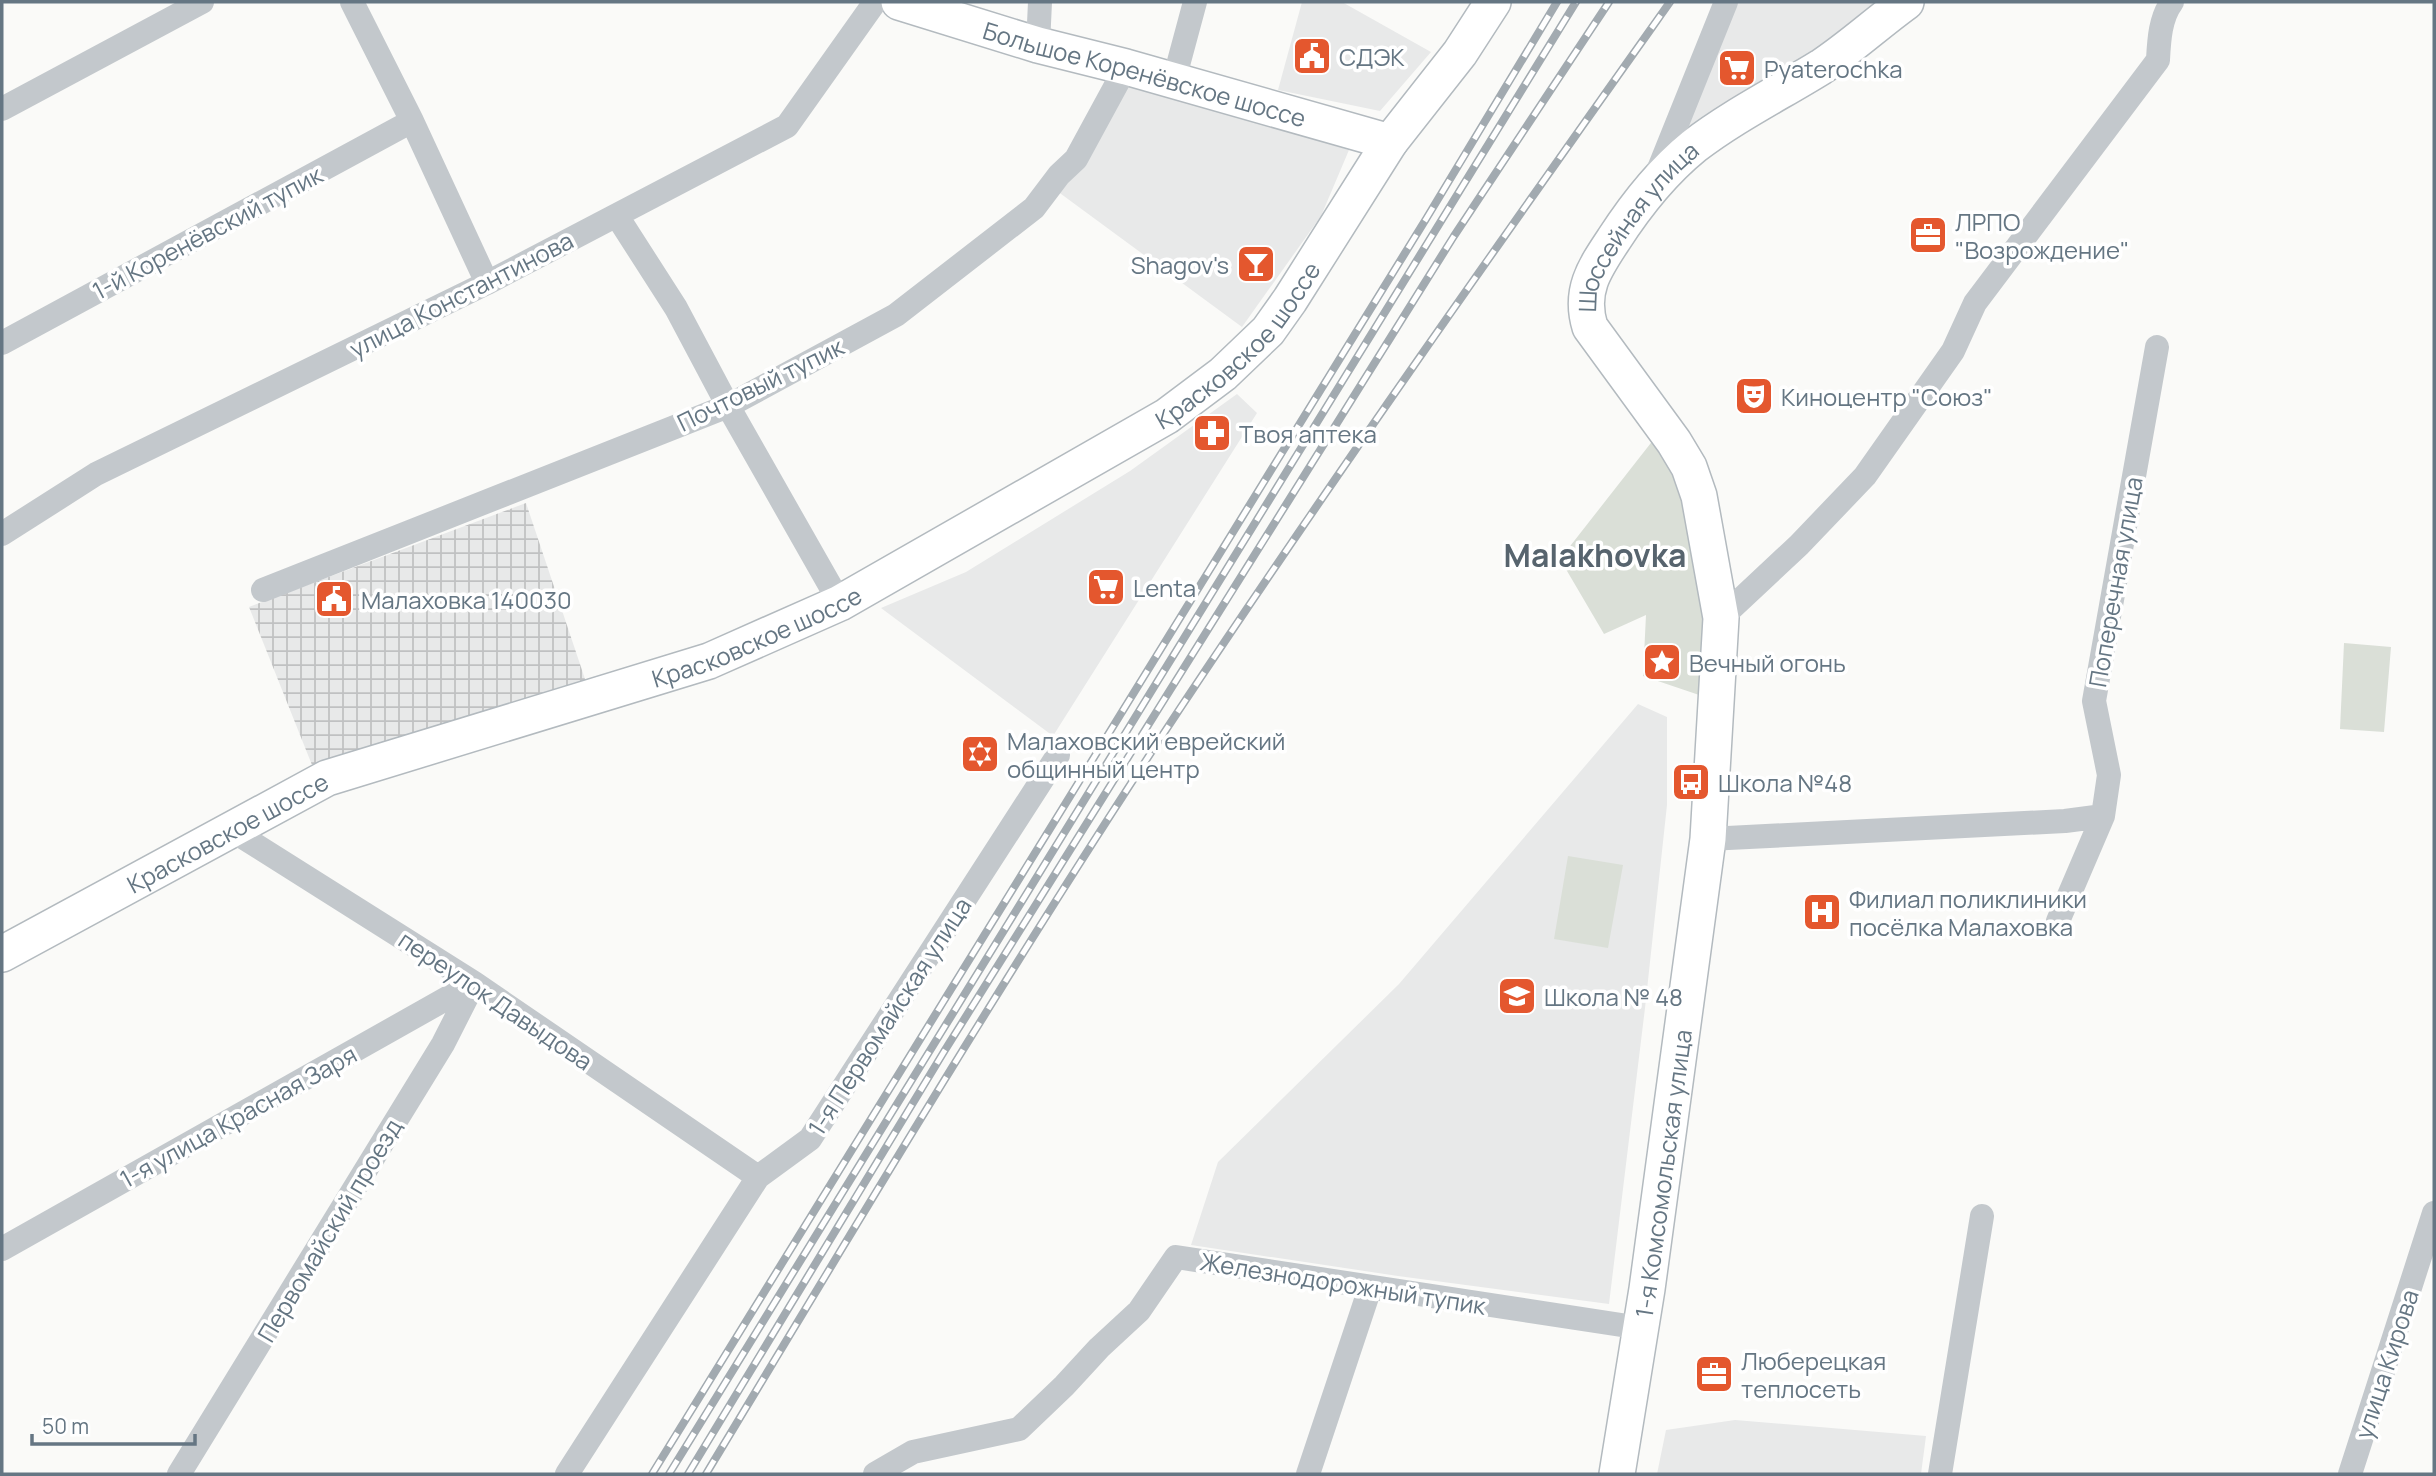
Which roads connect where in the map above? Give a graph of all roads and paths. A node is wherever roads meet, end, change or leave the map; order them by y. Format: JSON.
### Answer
{"nodes":[{"id":1,"x":202,"y":2,"type":"edge"},
{"id":2,"x":352,"y":2,"type":"edge"},
{"id":3,"x":875,"y":2,"type":"edge"},
{"id":4,"x":899,"y":2,"type":"edge"},
{"id":5,"x":1040,"y":2,"type":"edge"},
{"id":6,"x":1195,"y":2,"type":"edge"},
{"id":7,"x":1493,"y":2,"type":"edge"},
{"id":8,"x":1726,"y":2,"type":"edge"},
{"id":9,"x":1906,"y":2,"type":"edge"},
{"id":10,"x":2172,"y":2,"type":"edge"},
{"id":11,"x":1038,"y":46,"type":"junction"},
{"id":12,"x":1126,"y":67,"type":"junction"},
{"id":13,"x":1174,"y":80,"type":"junction"},
{"id":14,"x":2,"y":109,"type":"edge"},
{"id":15,"x":412,"y":121,"type":"junction"},
{"id":16,"x":1390,"y":142,"type":"junction"},
{"id":17,"x":1652,"y":187,"type":"junction"},
{"id":18,"x":617,"y":216,"type":"junction"},
{"id":19,"x":487,"y":283,"type":"junction"},
{"id":20,"x":2,"y":343,"type":"edge"},
{"id":21,"x":2157,"y":347,"type":"dead end"},
{"id":22,"x":728,"y":406,"type":"junction"},
{"id":23,"x":2,"y":534,"type":"edge"},
{"id":24,"x":263,"y":590,"type":"dead end"},
{"id":25,"x":841,"y":603,"type":"junction"},
{"id":26,"x":1721,"y":618,"type":"junction"},
{"id":27,"x":1058,"y":755,"type":"dead end"},
{"id":28,"x":2103,"y":816,"type":"junction"},
{"id":29,"x":230,"y":829,"type":"junction"},
{"id":30,"x":1708,"y":839,"type":"junction"},
{"id":31,"x":2058,"y":921,"type":"dead end"},
{"id":32,"x":2,"y":954,"type":"edge"},
{"id":33,"x":474,"y":983,"type":"junction"},
{"id":34,"x":758,"y":1177,"type":"junction"},
{"id":35,"x":2434,"y":1213,"type":"edge"},
{"id":36,"x":1982,"y":1216,"type":"dead end"},
{"id":37,"x":2,"y":1249,"type":"edge"},
{"id":38,"x":1370,"y":1288,"type":"junction"},
{"id":39,"x":1641,"y":1328,"type":"junction"},
{"id":40,"x":179,"y":1474,"type":"edge"},
{"id":41,"x":568,"y":1474,"type":"edge"},
{"id":42,"x":875,"y":1474,"type":"edge"},
{"id":43,"x":1308,"y":1474,"type":"edge"},
{"id":44,"x":1617,"y":1474,"type":"edge"},
{"id":45,"x":1940,"y":1474,"type":"edge"},
{"id":46,"x":2350,"y":1474,"type":"edge"}],
"edges":[{"from":1,"to":14,"type":"street"},
{"from":2,"to":15,"type":"street"},
{"from":3,"to":18,"type":"street","name":"улица Константинова"},
{"from":4,"to":11,"type":"main road","name":"Большое Коренёвское шоссе"},
{"from":5,"to":11,"type":"street"},
{"from":6,"to":13,"type":"street"},
{"from":7,"to":16,"type":"main road","name":"Красковское шоссе"},
{"from":8,"to":17,"type":"street"},
{"from":9,"to":17,"type":"main road","name":"Шоссейная улица"},
{"from":10,"to":26,"type":"street"},
{"from":11,"to":12,"type":"main road","name":"Большое Коренёвское шоссе"},
{"from":12,"to":13,"type":"main road","name":"Большое Коренёвское шоссе"},
{"from":12,"to":22,"type":"street","name":"Почтовый тупик"},
{"from":13,"to":16,"type":"main road","name":"Большое Коренёвское шоссе"},
{"from":15,"to":19,"type":"street"},
{"from":15,"to":20,"type":"street","name":"1-й Коренёвский тупик"},
{"from":16,"to":25,"type":"main road","name":"Красковское шоссе"},
{"from":17,"to":26,"type":"main road","name":"Шоссейная улица"},
{"from":18,"to":19,"type":"street","name":"улица Константинова"},
{"from":18,"to":22,"type":"street"},
{"from":19,"to":23,"type":"street","name":"улица Константинова"},
{"from":21,"to":28,"type":"street","name":"Поперечная улица"},
{"from":22,"to":24,"type":"street","name":"Почтовый тупик"},
{"from":22,"to":25,"type":"street"},
{"from":25,"to":29,"type":"main road","name":"Красковское шоссе"},
{"from":26,"to":30,"type":"main road","name":"1-я Комсомольская улица"},
{"from":27,"to":34,"type":"street","name":"1-я Первомайская улица"},
{"from":28,"to":30,"type":"street"},
{"from":28,"to":31,"type":"street","name":"Поперечная улица"},
{"from":29,"to":32,"type":"main road","name":"Красковское шоссе"},
{"from":29,"to":33,"type":"street","name":"переулок Давыдова"},
{"from":30,"to":39,"type":"main road","name":"1-я Комсомольская улица"},
{"from":33,"to":34,"type":"street","name":"переулок Давыдова"},
{"from":33,"to":37,"type":"street","name":"1-я улица Красная Заря"},
{"from":33,"to":40,"type":"street","name":"Первомайский проезд"},
{"from":34,"to":41,"type":"street","name":"1-я Первомайская улица"},
{"from":35,"to":46,"type":"street","name":"улица Кирова"},
{"from":36,"to":45,"type":"street"},
{"from":38,"to":39,"type":"street","name":"Железнодорожный тупик"},
{"from":38,"to":42,"type":"street","name":"Железнодорожный тупик"},
{"from":38,"to":43,"type":"street"},
{"from":39,"to":44,"type":"main road","name":"1-я Комсомольская улица"}]}
